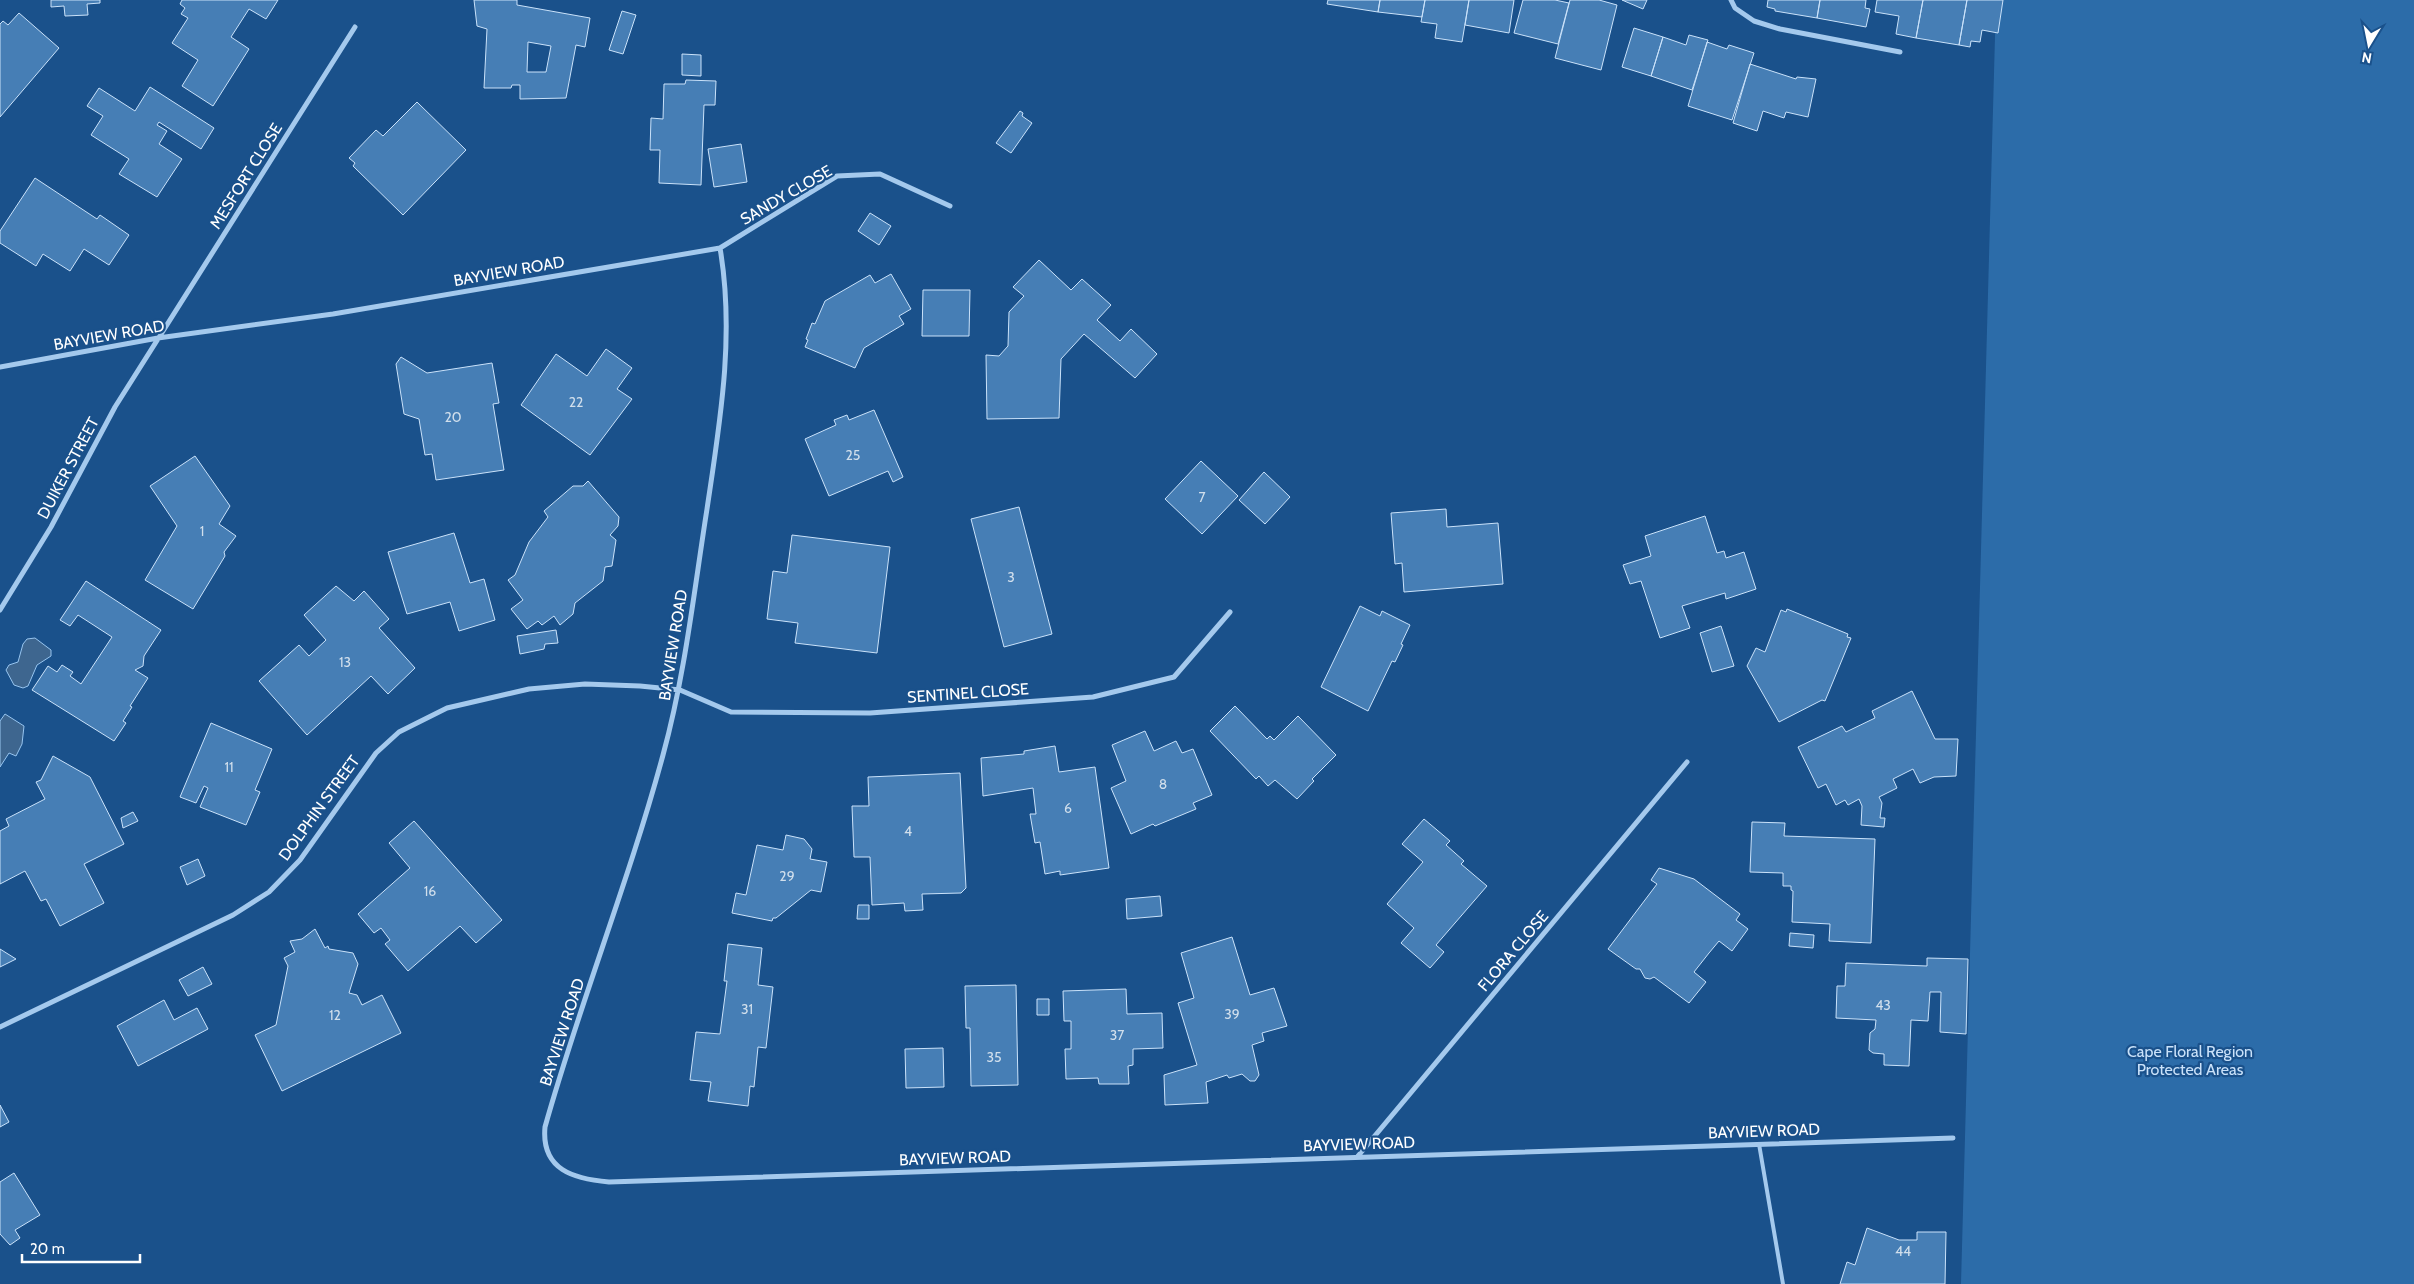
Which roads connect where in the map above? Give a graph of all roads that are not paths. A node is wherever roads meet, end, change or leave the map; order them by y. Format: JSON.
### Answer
{"nodes":[{"id":1,"x":1731,"y":0,"type":"edge"},
{"id":2,"x":355,"y":27,"type":"dead end"},
{"id":3,"x":1900,"y":52,"type":"dead end"},
{"id":4,"x":950,"y":206,"type":"dead end"},
{"id":5,"x":720,"y":248,"type":"junction"},
{"id":6,"x":158,"y":338,"type":"junction"},
{"id":7,"x":0,"y":367,"type":"edge"},
{"id":8,"x":0,"y":610,"type":"edge"},
{"id":9,"x":1230,"y":612,"type":"dead end"},
{"id":10,"x":680,"y":690,"type":"junction"},
{"id":11,"x":1687,"y":762,"type":"dead end"},
{"id":12,"x":0,"y":1027,"type":"edge"},
{"id":13,"x":1953,"y":1138,"type":"dead end"},
{"id":14,"x":1759,"y":1144,"type":"junction"},
{"id":15,"x":1358,"y":1156,"type":"junction"},
{"id":16,"x":1783,"y":1284,"type":"edge"}],
"edges":[{"from":1,"to":3,"type":"street"},
{"from":2,"to":6,"type":"street","name":"MESFORT CLOSE"},
{"from":4,"to":5,"type":"street","name":"SANDY CLOSE"},
{"from":5,"to":6,"type":"street","name":"BAYVIEW ROAD"},
{"from":5,"to":10,"type":"street","name":"BAYVIEW ROAD"},
{"from":6,"to":7,"type":"street","name":"BAYVIEW ROAD"},
{"from":6,"to":8,"type":"street","name":"DUIKER STREET"},
{"from":9,"to":10,"type":"street","name":"SENTINEL CLOSE"},
{"from":10,"to":12,"type":"street","name":"DOLPHIN STREET"},
{"from":10,"to":15,"type":"street","name":"BAYVIEW ROAD"},
{"from":11,"to":15,"type":"street","name":"FLORA CLOSE"},
{"from":13,"to":14,"type":"street","name":"BAYVIEW ROAD"},
{"from":14,"to":15,"type":"street","name":"BAYVIEW ROAD"},
{"from":14,"to":16,"type":"lane"}]}
